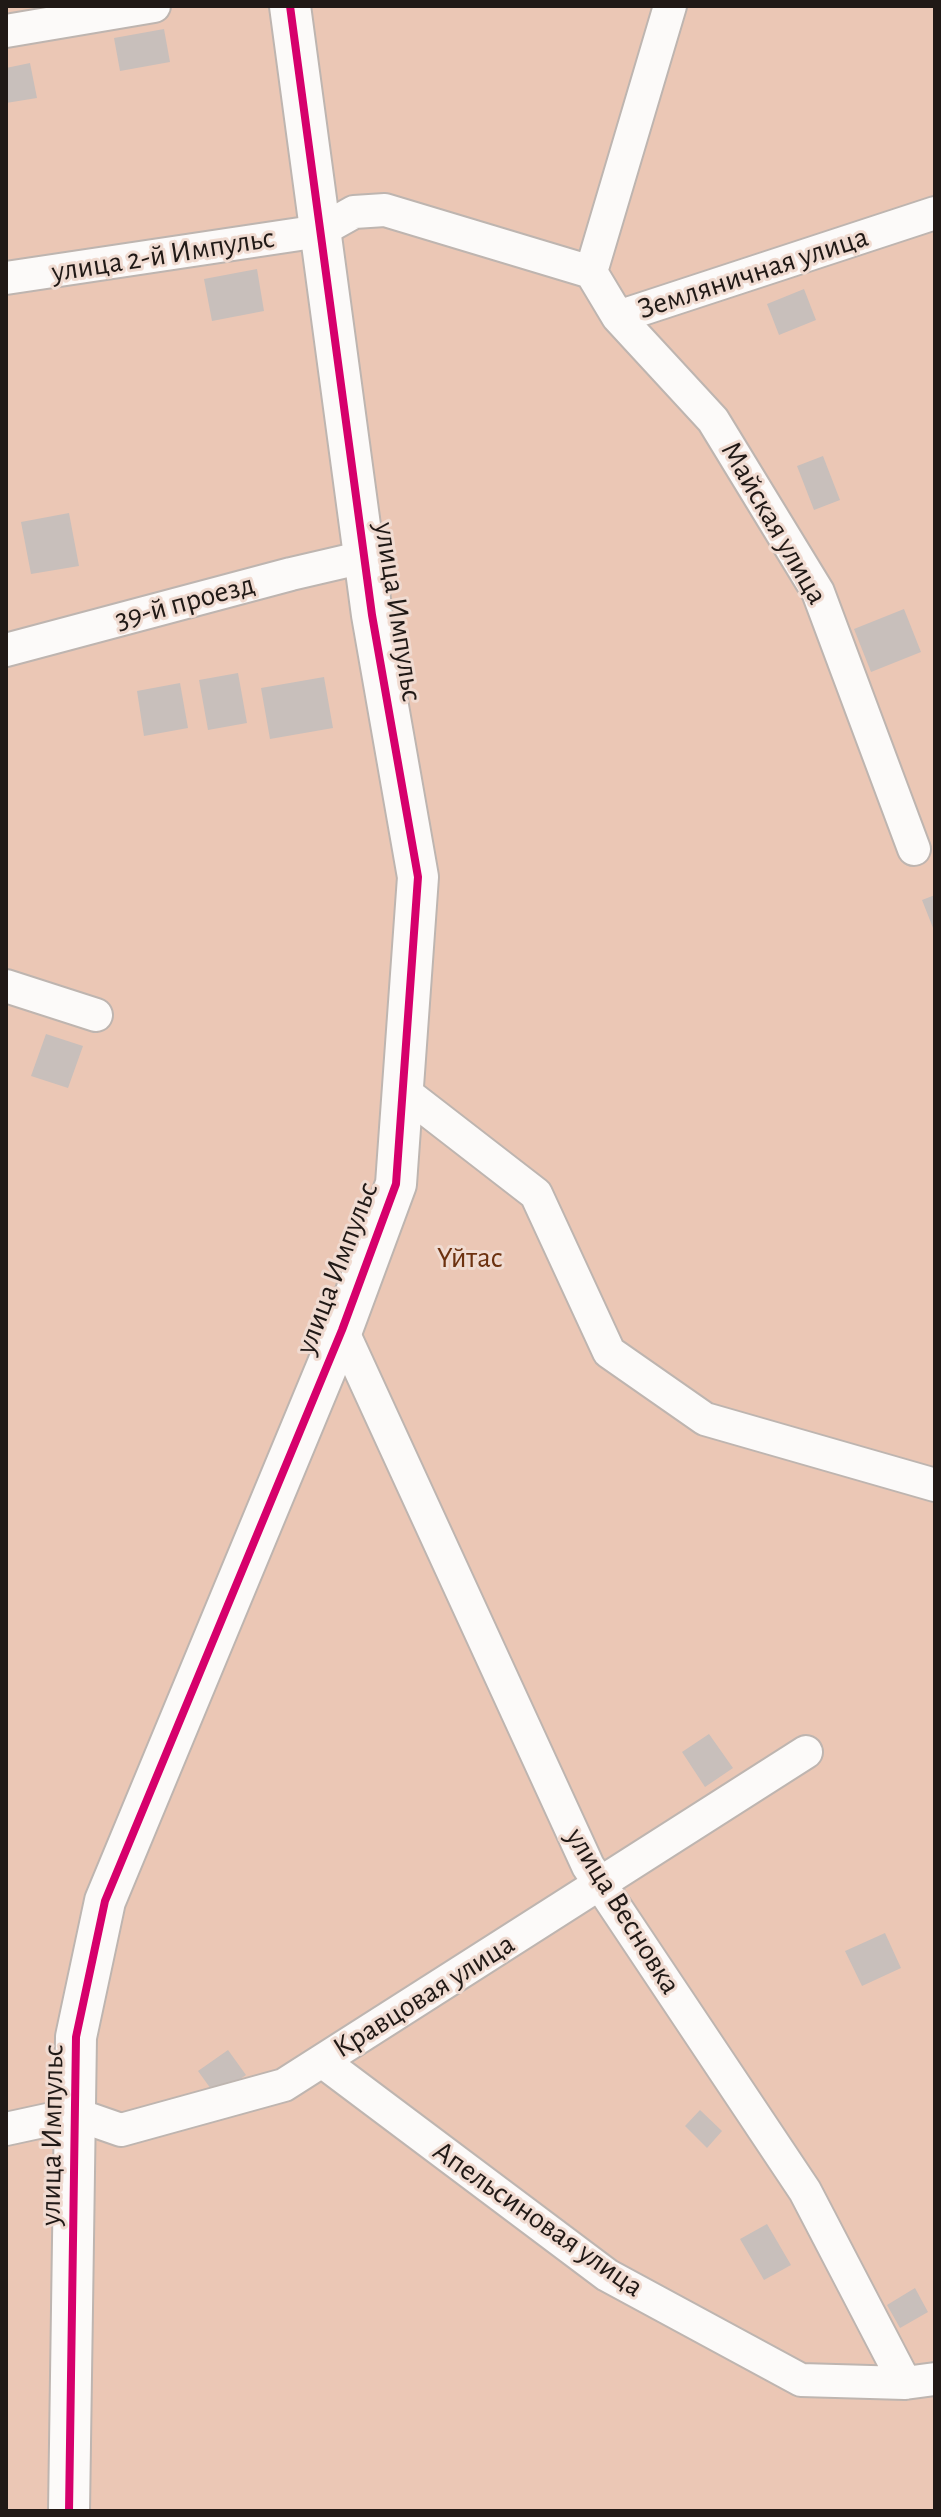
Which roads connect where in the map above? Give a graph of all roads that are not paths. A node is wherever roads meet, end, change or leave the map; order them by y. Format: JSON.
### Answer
{"nodes":[{"id":1,"x":154,"y":6,"type":"edge"},
{"id":2,"x":290,"y":6,"type":"edge"},
{"id":3,"x":670,"y":6,"type":"edge"},
{"id":4,"x":6,"y":31,"type":"edge"},
{"id":5,"x":935,"y":213,"type":"edge"},
{"id":6,"x":320,"y":231,"type":"junction"},
{"id":7,"x":591,"y":272,"type":"junction"},
{"id":8,"x":6,"y":278,"type":"edge"},
{"id":9,"x":618,"y":317,"type":"junction"},
{"id":10,"x":364,"y":557,"type":"junction"},
{"id":11,"x":6,"y":650,"type":"edge"},
{"id":12,"x":914,"y":849,"type":"dead end"},
{"id":13,"x":6,"y":986,"type":"edge"},
{"id":14,"x":96,"y":1015,"type":"dead end"},
{"id":15,"x":403,"y":1091,"type":"junction"},
{"id":16,"x":342,"y":1330,"type":"junction"},
{"id":17,"x":935,"y":1485,"type":"edge"},
{"id":18,"x":806,"y":1752,"type":"dead end"},
{"id":19,"x":601,"y":1884,"type":"junction"},
{"id":20,"x":322,"y":2061,"type":"junction"},
{"id":21,"x":75,"y":2114,"type":"junction"},
{"id":22,"x":6,"y":2129,"type":"edge"},
{"id":23,"x":920,"y":2381,"type":"edge"},
{"id":24,"x":69,"y":2511,"type":"edge"}],
"edges":[{"from":1,"to":4,"type":"street"},
{"from":2,"to":6,"type":"street","name":"улица Импульс"},
{"from":3,"to":7,"type":"street"},
{"from":5,"to":9,"type":"street","name":"Земляничная улица"},
{"from":6,"to":7,"type":"street"},
{"from":6,"to":8,"type":"street","name":"улица 2-й Импульс"},
{"from":6,"to":10,"type":"street","name":"улица Импульс"},
{"from":7,"to":9,"type":"street","name":"Земляничная улица"},
{"from":9,"to":12,"type":"street","name":"Майская улица"},
{"from":10,"to":11,"type":"street","name":"39-й проезд"},
{"from":10,"to":15,"type":"street","name":"улица Импульс"},
{"from":13,"to":14,"type":"street"},
{"from":15,"to":16,"type":"street","name":"улица Импульс"},
{"from":15,"to":17,"type":"street"},
{"from":16,"to":19,"type":"street","name":"улица Весновка"},
{"from":16,"to":21,"type":"street","name":"улица Импульс"},
{"from":18,"to":19,"type":"street","name":"Кравцовая улица"},
{"from":19,"to":20,"type":"street","name":"Кравцовая улица"},
{"from":19,"to":23,"type":"street","name":"улица Весновка"},
{"from":20,"to":21,"type":"street","name":"Кравцовая улица"},
{"from":20,"to":23,"type":"street","name":"Апельсиновая улица"},
{"from":21,"to":22,"type":"street"},
{"from":21,"to":24,"type":"street","name":"улица Импульс"}]}
